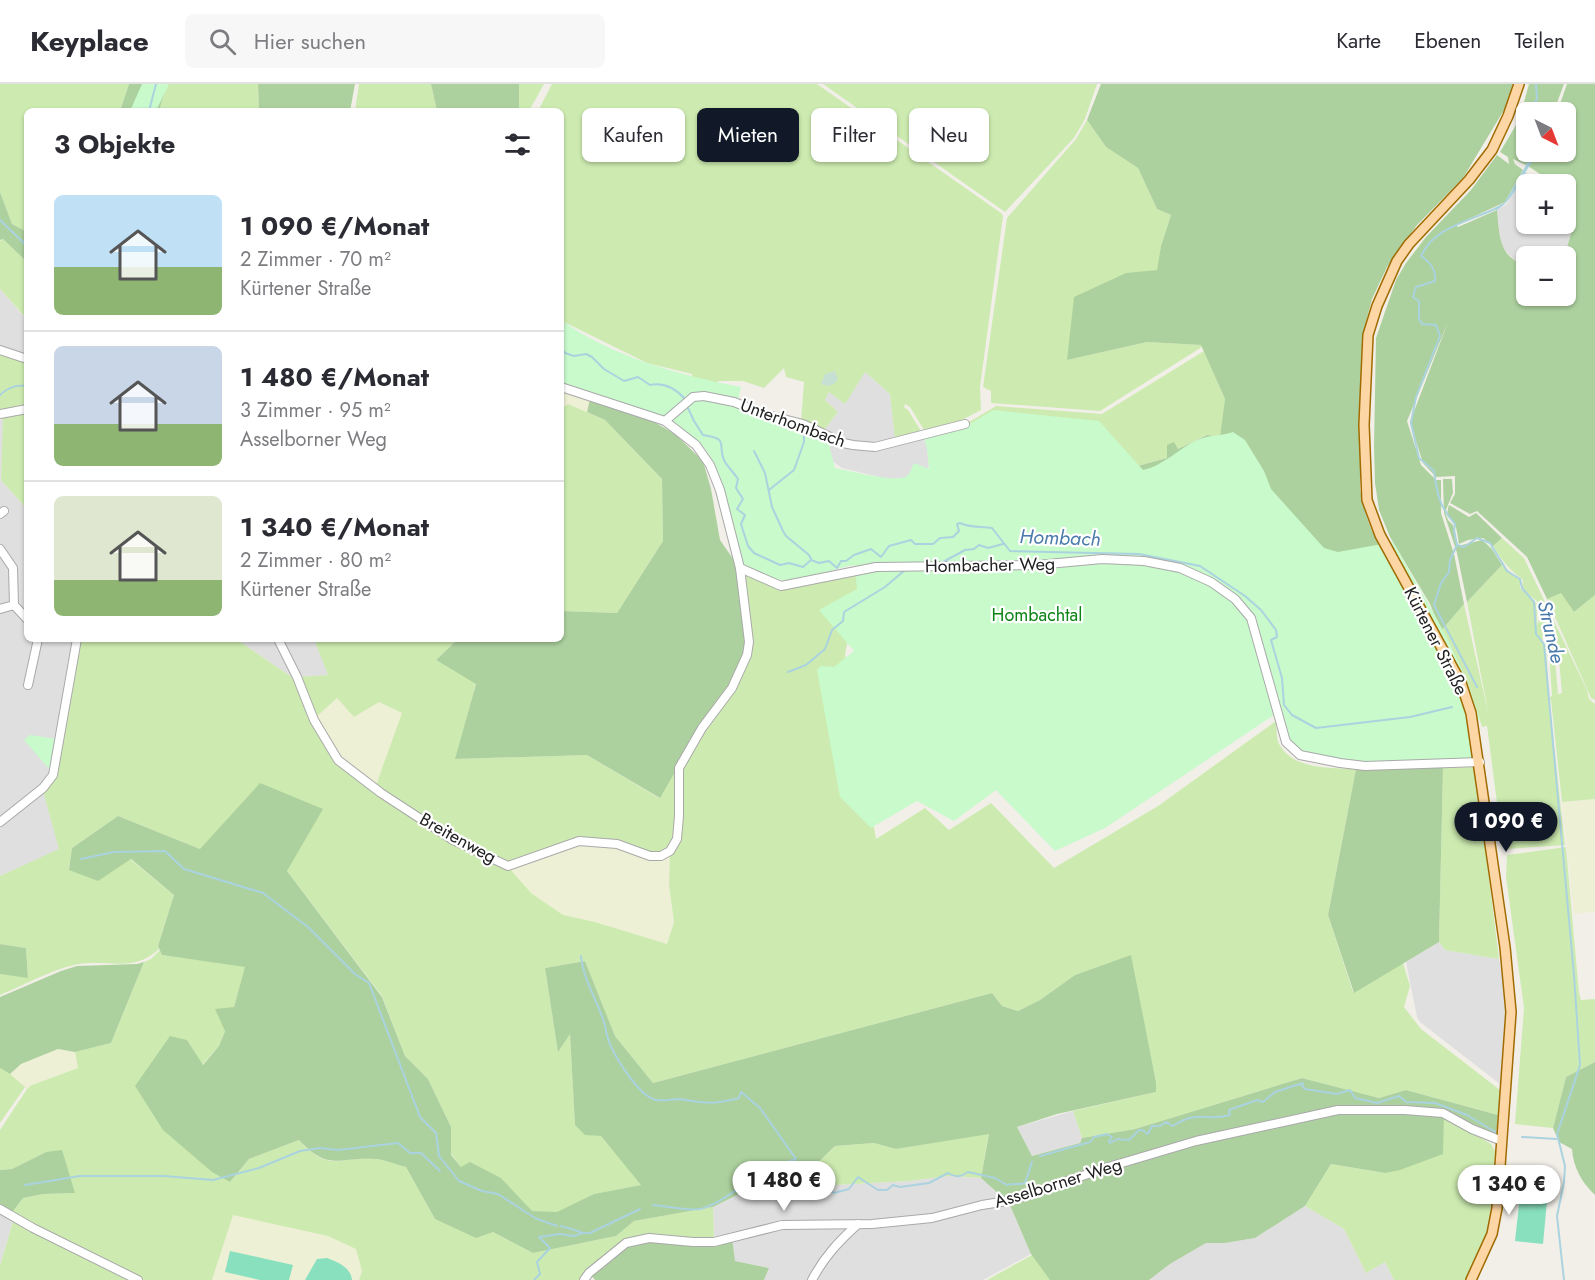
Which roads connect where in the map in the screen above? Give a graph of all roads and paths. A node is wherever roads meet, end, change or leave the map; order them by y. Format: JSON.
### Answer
{"nodes":[{"id":1,"x":1519,"y":84,"type":"edge"},
{"id":2,"x":0,"y":350,"type":"edge"},
{"id":3,"x":24,"y":358,"type":"edge"},
{"id":4,"x":564,"y":388,"type":"edge"},
{"id":5,"x":24,"y":410,"type":"edge"},
{"id":6,"x":0,"y":414,"type":"edge"},
{"id":7,"x":665,"y":421,"type":"junction"},
{"id":8,"x":964,"y":424,"type":"dead end"},
{"id":9,"x":0,"y":549,"type":"edge"},
{"id":10,"x":740,"y":568,"type":"junction"},
{"id":11,"x":14,"y":605,"type":"junction"},
{"id":12,"x":0,"y":609,"type":"edge"},
{"id":13,"x":24,"y":616,"type":"edge"},
{"id":14,"x":37,"y":642,"type":"edge"},
{"id":15,"x":76,"y":642,"type":"edge"},
{"id":16,"x":280,"y":642,"type":"edge"},
{"id":17,"x":28,"y":685,"type":"dead end"},
{"id":18,"x":1480,"y":762,"type":"junction"},
{"id":19,"x":0,"y":822,"type":"edge"},
{"id":20,"x":1503,"y":1141,"type":"junction"},
{"id":21,"x":0,"y":1209,"type":"edge"},
{"id":22,"x":858,"y":1224,"type":"junction"},
{"id":23,"x":138,"y":1280,"type":"edge"},
{"id":24,"x":584,"y":1280,"type":"edge"},
{"id":25,"x":812,"y":1280,"type":"edge"},
{"id":26,"x":1471,"y":1280,"type":"edge"}],
"edges":[{"from":1,"to":18,"type":"main road","name":"Kürtener Straße"},
{"from":2,"to":3,"type":"street"},
{"from":4,"to":7,"type":"street"},
{"from":5,"to":6,"type":"street"},
{"from":7,"to":8,"type":"street","name":"Unterhombach"},
{"from":7,"to":10,"type":"street"},
{"from":9,"to":11,"type":"street"},
{"from":10,"to":16,"type":"street","name":"Breitenweg"},
{"from":10,"to":18,"type":"street","name":"Hombacher Weg"},
{"from":11,"to":12,"type":"street"},
{"from":11,"to":13,"type":"street"},
{"from":14,"to":17,"type":"street"},
{"from":15,"to":19,"type":"street"},
{"from":18,"to":20,"type":"main road","name":"Kürtener Straße"},
{"from":20,"to":22,"type":"street","name":"Asselborner Weg"},
{"from":20,"to":26,"type":"main road","name":"Kürtener Straße"},
{"from":21,"to":23,"type":"street"},
{"from":22,"to":24,"type":"street","name":"Asselborner Weg"},
{"from":22,"to":25,"type":"street"}]}
